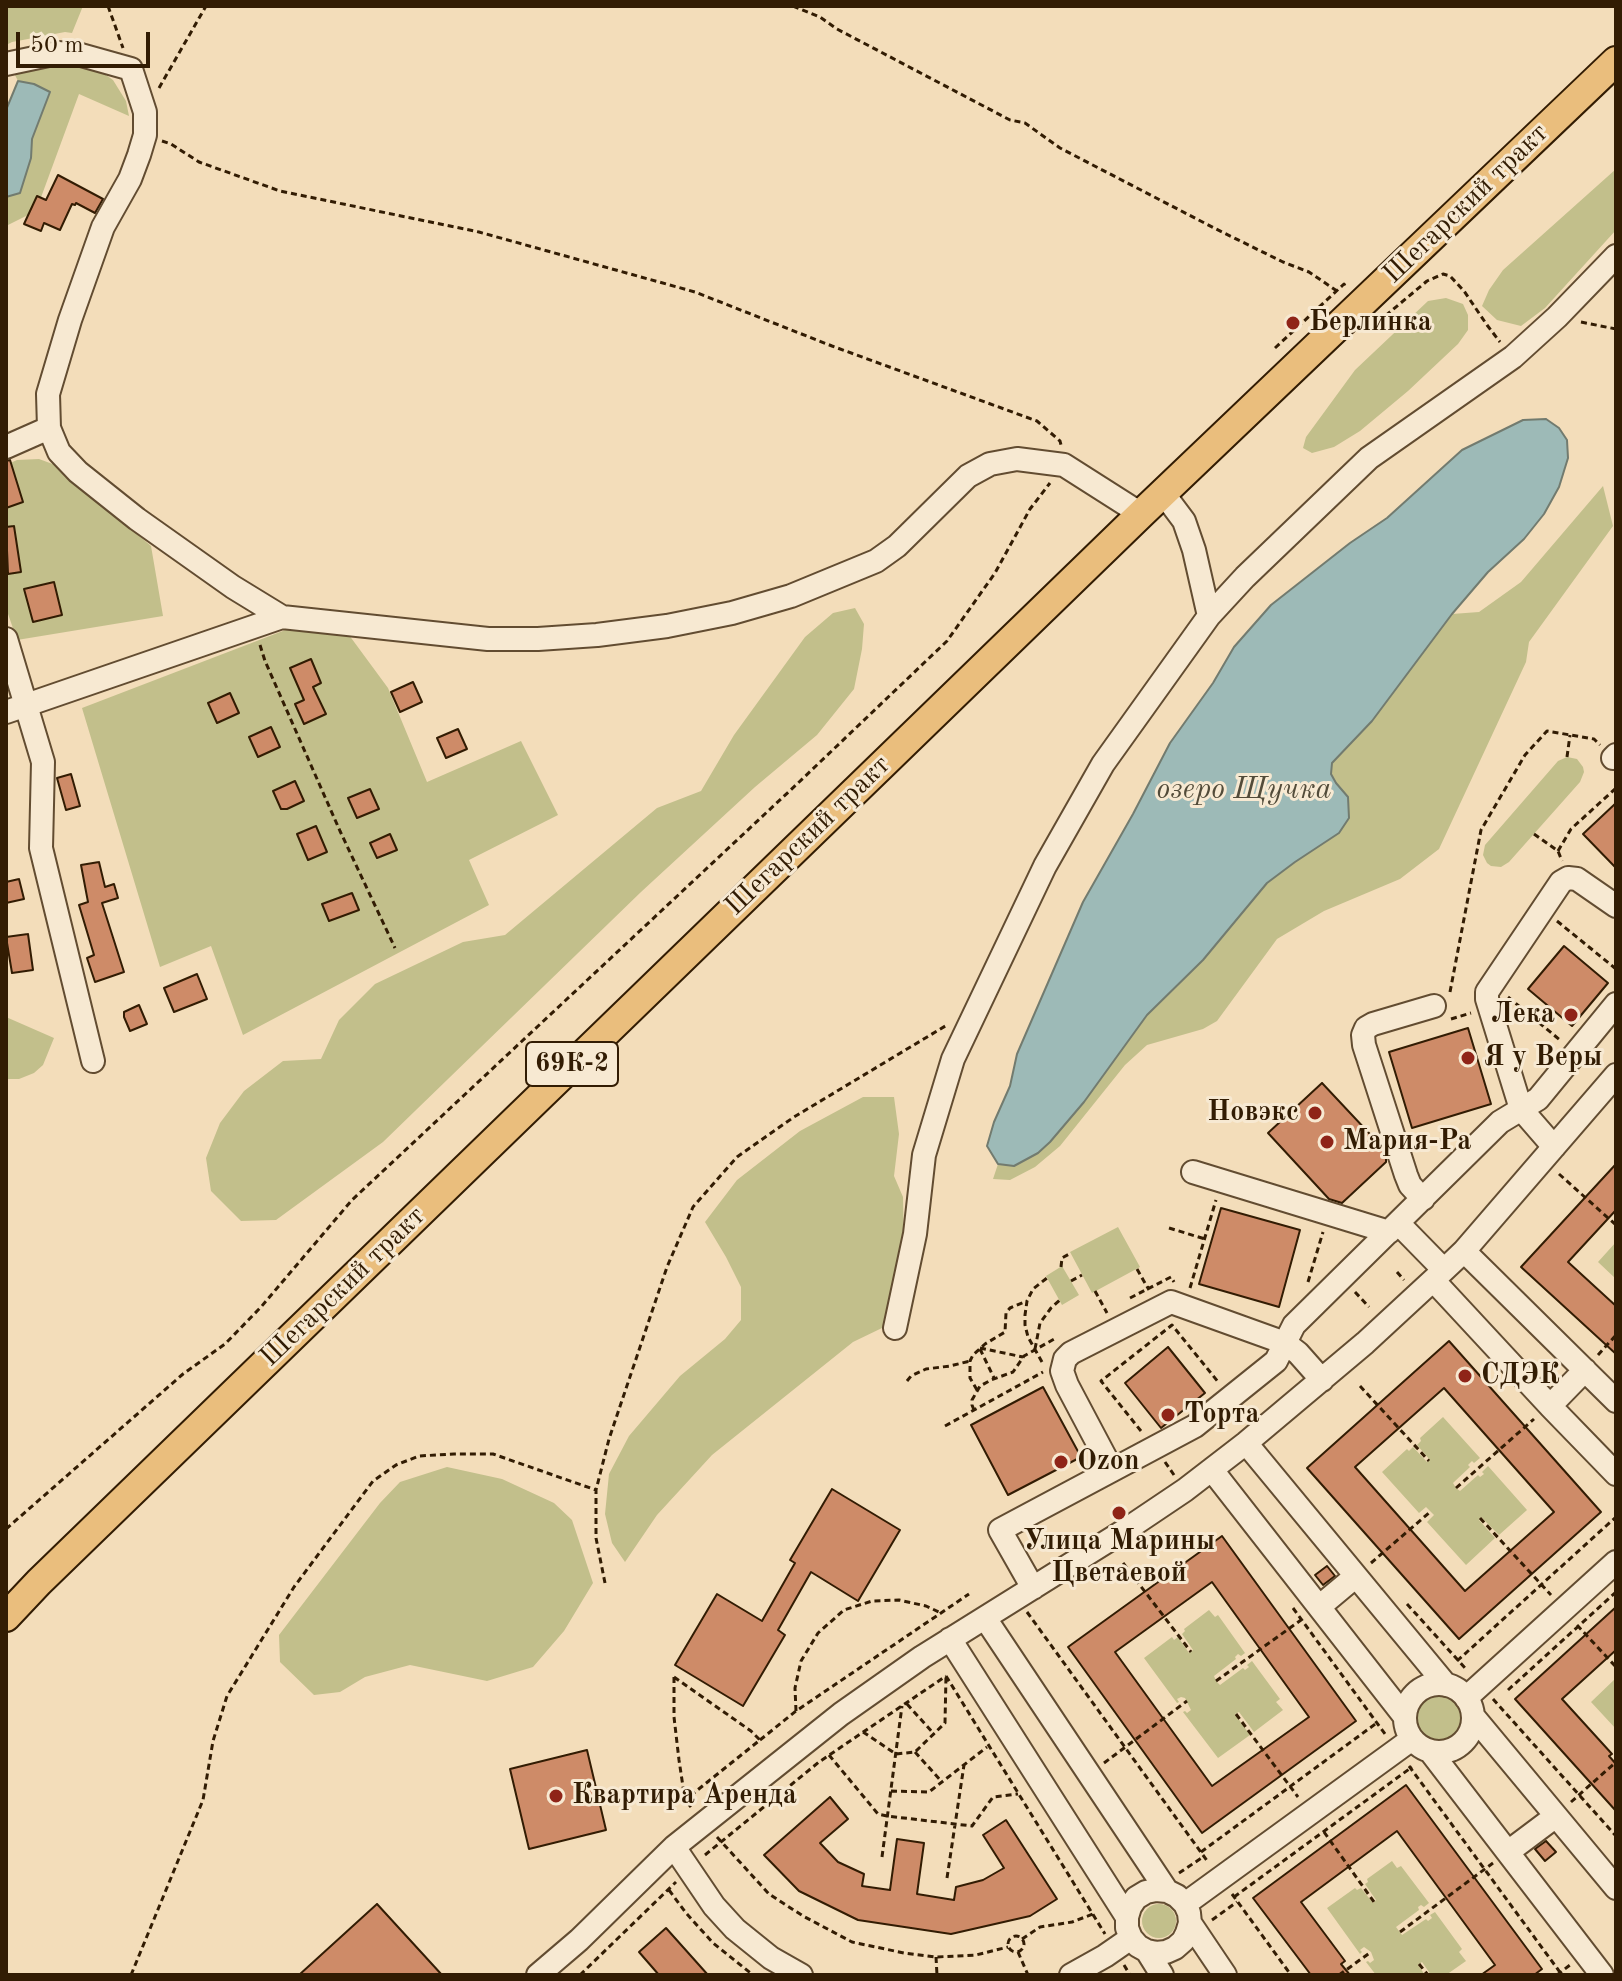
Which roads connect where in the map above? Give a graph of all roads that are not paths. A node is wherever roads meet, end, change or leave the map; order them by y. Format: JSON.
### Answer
{"nodes":[{"id":1,"x":1616,"y":61,"type":"edge"},
{"id":2,"x":6,"y":64,"type":"edge"},
{"id":3,"x":1616,"y":256,"type":"edge"},
{"id":4,"x":49,"y":428,"type":"junction"},
{"id":5,"x":6,"y":447,"type":"edge"},
{"id":6,"x":1163,"y":493,"type":"junction"},
{"id":7,"x":1141,"y":514,"type":"junction"},
{"id":8,"x":1209,"y":616,"type":"junction"},
{"id":9,"x":282,"y":617,"type":"junction"},
{"id":10,"x":6,"y":639,"type":"edge"},
{"id":11,"x":16,"y":709,"type":"edge"},
{"id":12,"x":1616,"y":906,"type":"edge"},
{"id":13,"x":1442,"y":998,"type":"road end"},
{"id":14,"x":1616,"y":1004,"type":"edge"},
{"id":15,"x":93,"y":1061,"type":"dead end"},
{"id":16,"x":1616,"y":1075,"type":"edge"},
{"id":17,"x":1521,"y":1109,"type":"junction"},
{"id":18,"x":1549,"y":1153,"type":"junction"},
{"id":19,"x":1193,"y":1172,"type":"dead end"},
{"id":20,"x":1423,"y":1199,"type":"junction"},
{"id":21,"x":1393,"y":1228,"type":"junction"},
{"id":22,"x":1464,"y":1251,"type":"junction"},
{"id":23,"x":1439,"y":1276,"type":"junction"},
{"id":24,"x":895,"y":1328,"type":"dead end"},
{"id":25,"x":1285,"y":1343,"type":"junction"},
{"id":26,"x":1585,"y":1370,"type":"junction"},
{"id":27,"x":1322,"y":1380,"type":"junction"},
{"id":28,"x":1616,"y":1401,"type":"edge"},
{"id":29,"x":1550,"y":1406,"type":"junction"},
{"id":30,"x":1246,"y":1443,"type":"junction"},
{"id":31,"x":1112,"y":1470,"type":"junction"},
{"id":32,"x":1212,"y":1470,"type":"junction"},
{"id":33,"x":1616,"y":1474,"type":"edge"},
{"id":34,"x":1616,"y":1562,"type":"edge"},
{"id":35,"x":1356,"y":1576,"type":"junction"},
{"id":36,"x":1033,"y":1588,"type":"junction"},
{"id":37,"x":1319,"y":1607,"type":"junction"},
{"id":38,"x":6,"y":1617,"type":"edge"},
{"id":39,"x":985,"y":1618,"type":"junction"},
{"id":40,"x":950,"y":1639,"type":"junction"},
{"id":41,"x":1442,"y":1681,"type":"junction"},
{"id":42,"x":1473,"y":1700,"type":"junction"},
{"id":43,"x":1401,"y":1712,"type":"junction"},
{"id":44,"x":1425,"y":1748,"type":"junction"},
{"id":45,"x":1556,"y":1816,"type":"junction"},
{"id":46,"x":674,"y":1847,"type":"junction"},
{"id":47,"x":1508,"y":1852,"type":"junction"},
{"id":48,"x":1616,"y":1888,"type":"edge"},
{"id":49,"x":1180,"y":1907,"type":"junction"},
{"id":50,"x":1130,"y":1939,"type":"junction"},
{"id":51,"x":538,"y":1975,"type":"edge"},
{"id":52,"x":801,"y":1975,"type":"edge"},
{"id":53,"x":1071,"y":1975,"type":"edge"},
{"id":54,"x":1162,"y":1975,"type":"edge"},
{"id":55,"x":1225,"y":1975,"type":"edge"},
{"id":56,"x":1602,"y":1975,"type":"edge"}],
"edges":[{"from":1,"to":6,"type":"main road","name":"Шегарский тракт","number":"69К-2"},
{"from":2,"to":4,"type":"street"},
{"from":3,"to":8,"type":"street"},
{"from":4,"to":5,"type":"street"},
{"from":4,"to":9,"type":"street"},
{"from":6,"to":7,"type":"main road","name":"Шегарский тракт","number":"69К-2"},
{"from":6,"to":8,"type":"street"},
{"from":7,"to":9,"type":"street"},
{"from":7,"to":38,"type":"main road","name":"Шегарский тракт","number":"69К-2"},
{"from":8,"to":24,"type":"street"},
{"from":9,"to":11,"type":"street"},
{"from":10,"to":11,"type":"street"},
{"from":11,"to":15,"type":"street"},
{"from":12,"to":17,"type":"street"},
{"from":13,"to":20,"type":"street"},
{"from":14,"to":17,"type":"street"},
{"from":16,"to":18,"type":"street"},
{"from":17,"to":18,"type":"street"},
{"from":17,"to":20,"type":"street"},
{"from":18,"to":22,"type":"street"},
{"from":19,"to":21,"type":"street"},
{"from":20,"to":21,"type":"street"},
{"from":21,"to":23,"type":"street"},
{"from":21,"to":25,"type":"street"},
{"from":22,"to":23,"type":"street"},
{"from":22,"to":26,"type":"street"},
{"from":23,"to":27,"type":"street"},
{"from":23,"to":29,"type":"street"},
{"from":25,"to":27,"type":"street"},
{"from":25,"to":31,"type":"street"},
{"from":25,"to":31,"type":"street"},
{"from":26,"to":28,"type":"street"},
{"from":26,"to":29,"type":"street"},
{"from":27,"to":30,"type":"street"},
{"from":29,"to":33,"type":"street"},
{"from":30,"to":32,"type":"street"},
{"from":30,"to":35,"type":"street"},
{"from":31,"to":36,"type":"street"},
{"from":32,"to":36,"type":"street"},
{"from":32,"to":37,"type":"street"},
{"from":34,"to":42,"type":"street"},
{"from":35,"to":37,"type":"street"},
{"from":35,"to":41,"type":"street"},
{"from":36,"to":39,"type":"street"},
{"from":37,"to":43,"type":"street"},
{"from":39,"to":40,"type":"street"},
{"from":39,"to":49,"type":"street"},
{"from":40,"to":46,"type":"street"},
{"from":40,"to":50,"type":"street"},
{"from":41,"to":42,"type":"street"},
{"from":41,"to":43,"type":"street"},
{"from":42,"to":44,"type":"street"},
{"from":42,"to":45,"type":"street"},
{"from":43,"to":44,"type":"street"},
{"from":44,"to":47,"type":"street"},
{"from":44,"to":49,"type":"street"},
{"from":45,"to":47,"type":"street"},
{"from":45,"to":48,"type":"street"},
{"from":46,"to":51,"type":"street"},
{"from":46,"to":52,"type":"street"},
{"from":47,"to":56,"type":"street"},
{"from":49,"to":50,"type":"street"},
{"from":49,"to":50,"type":"street"},
{"from":49,"to":55,"type":"street"},
{"from":50,"to":53,"type":"street"},
{"from":50,"to":54,"type":"street"}]}
